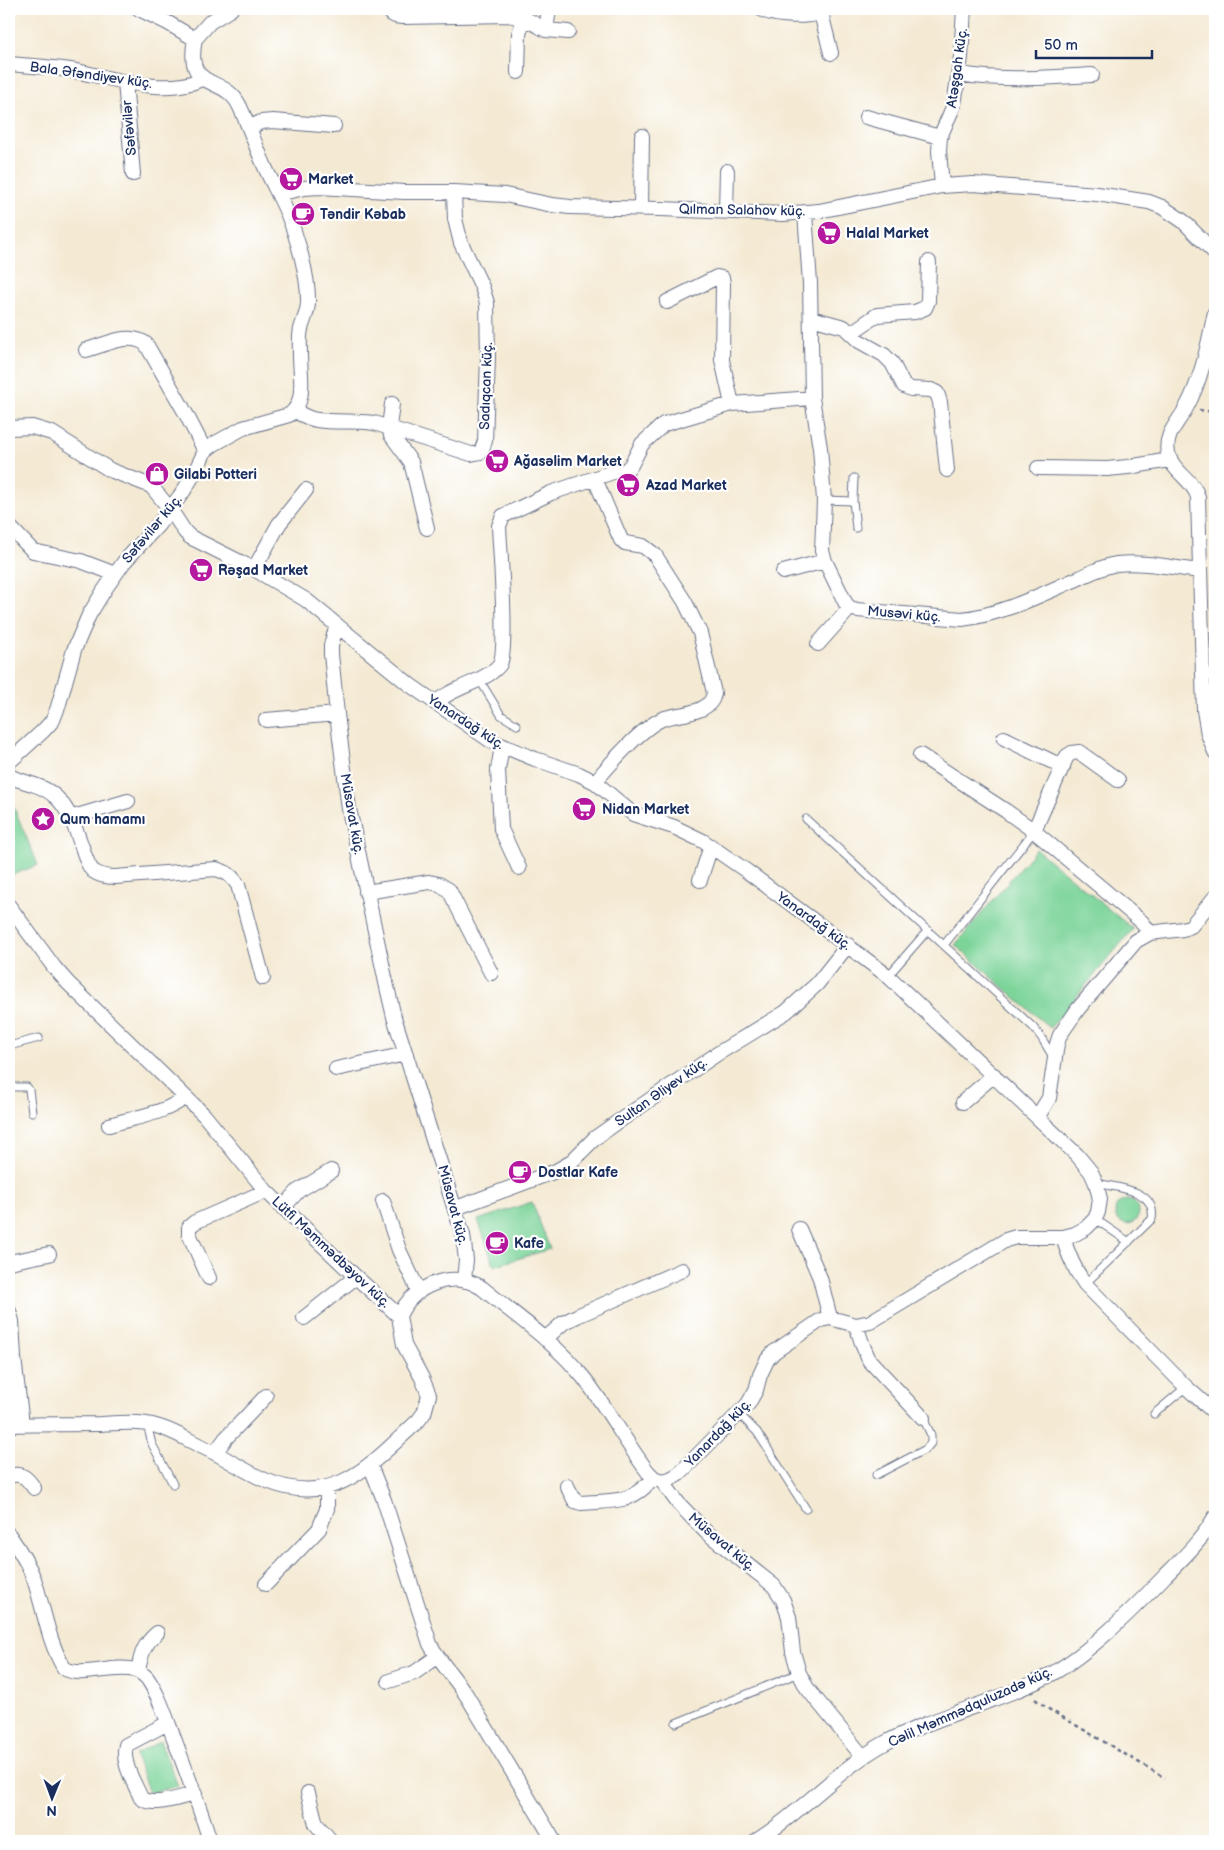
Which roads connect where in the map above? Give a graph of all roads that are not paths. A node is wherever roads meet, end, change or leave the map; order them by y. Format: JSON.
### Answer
{"nodes":[{"id":1,"x":139,"y":9,"type":"edge"},
{"id":2,"x":231,"y":9,"type":"edge"},
{"id":3,"x":389,"y":9,"type":"edge"},
{"id":4,"x":549,"y":9,"type":"edge"},
{"id":5,"x":761,"y":9,"type":"edge"},
{"id":6,"x":964,"y":9,"type":"edge"},
{"id":7,"x":824,"y":11,"type":"edge"},
{"id":8,"x":524,"y":18,"type":"junction"},
{"id":9,"x":546,"y":30,"type":"junction"},
{"id":10,"x":568,"y":32,"type":"dead end"},
{"id":11,"x":195,"y":39,"type":"junction"},
{"id":12,"x":831,"y":54,"type":"dead end"},
{"id":13,"x":9,"y":64,"type":"edge"},
{"id":14,"x":518,"y":72,"type":"dead end"},
{"id":15,"x":959,"y":74,"type":"junction"},
{"id":16,"x":1092,"y":75,"type":"dead end"},
{"id":17,"x":202,"y":79,"type":"junction"},
{"id":18,"x":125,"y":82,"type":"junction"},
{"id":19,"x":866,"y":117,"type":"dead end"},
{"id":20,"x":334,"y":126,"type":"dead end"},
{"id":21,"x":249,"y":128,"type":"junction"},
{"id":22,"x":642,"y":136,"type":"dead end"},
{"id":23,"x":940,"y":137,"type":"junction"},
{"id":24,"x":727,"y":171,"type":"dead end"},
{"id":25,"x":133,"y":174,"type":"dead end"},
{"id":26,"x":942,"y":186,"type":"junction"},
{"id":27,"x":454,"y":192,"type":"junction"},
{"id":28,"x":278,"y":194,"type":"junction"},
{"id":29,"x":641,"y":208,"type":"junction"},
{"id":30,"x":726,"y":211,"type":"junction"},
{"id":31,"x":805,"y":213,"type":"junction"},
{"id":32,"x":1215,"y":252,"type":"edge"},
{"id":33,"x":929,"y":262,"type":"dead end"},
{"id":34,"x":667,"y":302,"type":"dead end"},
{"id":35,"x":1215,"y":312,"type":"edge"},
{"id":36,"x":811,"y":318,"type":"junction"},
{"id":37,"x":851,"y":333,"type":"junction"},
{"id":38,"x":86,"y":350,"type":"dead end"},
{"id":39,"x":812,"y":398,"type":"junction"},
{"id":40,"x":392,"y":404,"type":"dead end"},
{"id":41,"x":732,"y":404,"type":"junction"},
{"id":42,"x":295,"y":411,"type":"junction"},
{"id":43,"x":389,"y":427,"type":"junction"},
{"id":44,"x":9,"y":428,"type":"edge"},
{"id":45,"x":205,"y":451,"type":"junction"},
{"id":46,"x":1170,"y":460,"type":"junction"},
{"id":47,"x":1038,"y":468,"type":"dead end"},
{"id":48,"x":947,"y":470,"type":"dead end"},
{"id":49,"x":854,"y":478,"type":"dead end"},
{"id":50,"x":595,"y":479,"type":"junction"},
{"id":51,"x":306,"y":490,"type":"dead end"},
{"id":52,"x":824,"y":500,"type":"junction"},
{"id":53,"x":853,"y":501,"type":"junction"},
{"id":54,"x":170,"y":509,"type":"junction"},
{"id":55,"x":9,"y":526,"type":"edge"},
{"id":56,"x":427,"y":528,"type":"dead end"},
{"id":57,"x":856,"y":528,"type":"dead end"},
{"id":58,"x":825,"y":561,"type":"junction"},
{"id":59,"x":254,"y":569,"type":"junction"},
{"id":60,"x":1200,"y":571,"type":"junction"},
{"id":61,"x":783,"y":572,"type":"dead end"},
{"id":62,"x":115,"y":574,"type":"junction"},
{"id":63,"x":850,"y":608,"type":"junction"},
{"id":64,"x":337,"y":625,"type":"junction"},
{"id":65,"x":818,"y":644,"type":"dead end"},
{"id":66,"x":479,"y":680,"type":"junction"},
{"id":67,"x":435,"y":703,"type":"junction"},
{"id":68,"x":337,"y":714,"type":"junction"},
{"id":69,"x":266,"y":720,"type":"dead end"},
{"id":70,"x":517,"y":725,"type":"dead end"},
{"id":71,"x":1004,"y":738,"type":"dead end"},
{"id":72,"x":502,"y":746,"type":"junction"},
{"id":73,"x":1215,"y":752,"type":"edge"},
{"id":74,"x":920,"y":755,"type":"dead end"},
{"id":75,"x":9,"y":762,"type":"edge"},
{"id":76,"x":1062,"y":767,"type":"junction"},
{"id":77,"x":9,"y":776,"type":"edge"},
{"id":78,"x":1118,"y":780,"type":"dead end"},
{"id":79,"x":595,"y":782,"type":"junction"},
{"id":80,"x":128,"y":801,"type":"dead end"},
{"id":81,"x":70,"y":818,"type":"junction"},
{"id":82,"x":806,"y":819,"type":"dead end"},
{"id":83,"x":1034,"y":831,"type":"junction"},
{"id":84,"x":711,"y":846,"type":"junction"},
{"id":85,"x":519,"y":868,"type":"dead end"},
{"id":86,"x":700,"y":880,"type":"dead end"},
{"id":87,"x":366,"y":892,"type":"junction"},
{"id":88,"x":1215,"y":897,"type":"edge"},
{"id":89,"x":9,"y":906,"type":"edge"},
{"id":90,"x":928,"y":930,"type":"junction"},
{"id":91,"x":1150,"y":933,"type":"junction"},
{"id":92,"x":848,"y":945,"type":"junction"},
{"id":93,"x":944,"y":945,"type":"junction"},
{"id":94,"x":491,"y":973,"type":"dead end"},
{"id":95,"x":888,"y":976,"type":"junction"},
{"id":96,"x":264,"y":978,"type":"dead end"},
{"id":97,"x":39,"y":1038,"type":"dead end"},
{"id":98,"x":9,"y":1046,"type":"edge"},
{"id":99,"x":406,"y":1054,"type":"junction"},
{"id":100,"x":1054,"y":1060,"type":"junction"},
{"id":101,"x":336,"y":1069,"type":"dead end"},
{"id":102,"x":994,"y":1075,"type":"junction"},
{"id":103,"x":9,"y":1087,"type":"edge"},
{"id":104,"x":185,"y":1097,"type":"junction"},
{"id":105,"x":963,"y":1102,"type":"dead end"},
{"id":106,"x":32,"y":1112,"type":"dead end"},
{"id":107,"x":1038,"y":1116,"type":"junction"},
{"id":108,"x":109,"y":1125,"type":"dead end"},
{"id":109,"x":331,"y":1171,"type":"dead end"},
{"id":110,"x":1096,"y":1183,"type":"junction"},
{"id":111,"x":266,"y":1191,"type":"junction"},
{"id":112,"x":383,"y":1201,"type":"dead end"},
{"id":113,"x":283,"y":1208,"type":"junction"},
{"id":114,"x":456,"y":1208,"type":"junction"},
{"id":115,"x":1095,"y":1219,"type":"junction"},
{"id":116,"x":799,"y":1229,"type":"dead end"},
{"id":117,"x":1063,"y":1237,"type":"junction"},
{"id":118,"x":1129,"y":1242,"type":"junction"},
{"id":119,"x":49,"y":1254,"type":"dead end"},
{"id":120,"x":9,"y":1262,"type":"edge"},
{"id":121,"x":682,"y":1270,"type":"dead end"},
{"id":122,"x":356,"y":1277,"type":"junction"},
{"id":123,"x":209,"y":1278,"type":"dead end"},
{"id":124,"x":464,"y":1280,"type":"junction"},
{"id":125,"x":1085,"y":1284,"type":"junction"},
{"id":126,"x":419,"y":1292,"type":"junction"},
{"id":127,"x":9,"y":1311,"type":"edge"},
{"id":128,"x":399,"y":1316,"type":"junction"},
{"id":129,"x":304,"y":1318,"type":"dead end"},
{"id":130,"x":830,"y":1318,"type":"junction"},
{"id":131,"x":856,"y":1325,"type":"junction"},
{"id":132,"x":545,"y":1339,"type":"junction"},
{"id":133,"x":1186,"y":1387,"type":"junction"},
{"id":134,"x":266,"y":1396,"type":"dead end"},
{"id":135,"x":1215,"y":1413,"type":"edge"},
{"id":136,"x":739,"y":1414,"type":"junction"},
{"id":137,"x":1154,"y":1414,"type":"dead end"},
{"id":138,"x":923,"y":1418,"type":"joint"},
{"id":139,"x":16,"y":1424,"type":"edge"},
{"id":140,"x":147,"y":1424,"type":"junction"},
{"id":141,"x":215,"y":1453,"type":"junction"},
{"id":142,"x":370,"y":1466,"type":"junction"},
{"id":143,"x":876,"y":1475,"type":"dead end"},
{"id":144,"x":9,"y":1476,"type":"edge"},
{"id":145,"x":658,"y":1479,"type":"junction"},
{"id":146,"x":172,"y":1484,"type":"dead end"},
{"id":147,"x":566,"y":1486,"type":"dead end"},
{"id":148,"x":34,"y":1488,"type":"dead end"},
{"id":149,"x":327,"y":1488,"type":"junction"},
{"id":150,"x":806,"y":1509,"type":"dead end"},
{"id":151,"x":1215,"y":1517,"type":"edge"},
{"id":152,"x":9,"y":1535,"type":"edge"},
{"id":153,"x":266,"y":1584,"type":"dead end"},
{"id":154,"x":157,"y":1633,"type":"dead end"},
{"id":155,"x":437,"y":1657,"type":"junction"},
{"id":156,"x":138,"y":1671,"type":"junction"},
{"id":157,"x":799,"y":1673,"type":"junction"},
{"id":158,"x":389,"y":1681,"type":"dead end"},
{"id":159,"x":168,"y":1723,"type":"junction"},
{"id":160,"x":676,"y":1723,"type":"dead end"},
{"id":161,"x":863,"y":1757,"type":"junction"},
{"id":162,"x":308,"y":1793,"type":"dead end"},
{"id":163,"x":195,"y":1794,"type":"junction"},
{"id":164,"x":210,"y":1841,"type":"edge"},
{"id":165,"x":331,"y":1841,"type":"edge"},
{"id":166,"x":554,"y":1841,"type":"edge"},
{"id":167,"x":756,"y":1841,"type":"edge"}],
"edges":[{"from":1,"to":11,"type":"street"},
{"from":2,"to":11,"type":"street"},
{"from":3,"to":8,"type":"street"},
{"from":4,"to":9,"type":"street"},
{"from":5,"to":7,"type":"street"},
{"from":6,"to":15,"type":"street","name":"Atəşgah küç."},
{"from":7,"to":12,"type":"street"},
{"from":8,"to":9,"type":"street"},
{"from":8,"to":14,"type":"street"},
{"from":9,"to":10,"type":"street"},
{"from":11,"to":17,"type":"street"},
{"from":13,"to":18,"type":"street","name":"Bala Əfəndiyev küç."},
{"from":15,"to":16,"type":"street"},
{"from":15,"to":23,"type":"street","name":"Atəşgah küç."},
{"from":17,"to":18,"type":"street","name":"Bala Əfəndiyev küç."},
{"from":17,"to":21,"type":"street"},
{"from":18,"to":25,"type":"street","name":"Səfəvilər"},
{"from":19,"to":23,"type":"street"},
{"from":20,"to":21,"type":"street"},
{"from":21,"to":28,"type":"street"},
{"from":22,"to":29,"type":"street"},
{"from":23,"to":26,"type":"street","name":"Atəşgah küç."},
{"from":24,"to":30,"type":"street"},
{"from":26,"to":31,"type":"street","name":"Qılman Salahov küç."},
{"from":26,"to":32,"type":"street","name":"Qılman Salahov küç."},
{"from":27,"to":28,"type":"street","name":"Qılman Salahov küç."},
{"from":27,"to":29,"type":"street","name":"Qılman Salahov küç."},
{"from":27,"to":43,"type":"street","name":"Sadıqcan küç."},
{"from":28,"to":42,"type":"street"},
{"from":29,"to":30,"type":"street","name":"Qılman Salahov küç."},
{"from":30,"to":31,"type":"street","name":"Qılman Salahov küç."},
{"from":31,"to":36,"type":"street","name":"Musəvi küç."},
{"from":33,"to":37,"type":"street"},
{"from":34,"to":41,"type":"street"},
{"from":35,"to":46,"type":"street"},
{"from":36,"to":37,"type":"street"},
{"from":36,"to":39,"type":"street","name":"Musəvi küç."},
{"from":37,"to":48,"type":"street"},
{"from":38,"to":45,"type":"street"},
{"from":39,"to":41,"type":"street"},
{"from":39,"to":52,"type":"street","name":"Musəvi küç."},
{"from":40,"to":43,"type":"street"},
{"from":41,"to":50,"type":"street"},
{"from":42,"to":43,"type":"street","name":"Sadıqcan küç."},
{"from":42,"to":45,"type":"street"},
{"from":43,"to":56,"type":"street"},
{"from":44,"to":54,"type":"street","name":"Yanardağ küç."},
{"from":45,"to":54,"type":"street","name":"Səfəvilər küç."},
{"from":46,"to":47,"type":"street"},
{"from":46,"to":60,"type":"street"},
{"from":49,"to":53,"type":"lane"},
{"from":50,"to":66,"type":"street"},
{"from":50,"to":79,"type":"street"},
{"from":51,"to":59,"type":"street"},
{"from":52,"to":53,"type":"lane"},
{"from":52,"to":58,"type":"street","name":"Musəvi küç."},
{"from":53,"to":57,"type":"lane"},
{"from":54,"to":59,"type":"street","name":"Yanardağ küç."},
{"from":54,"to":62,"type":"street","name":"Səfəvilər küç."},
{"from":55,"to":62,"type":"street"},
{"from":58,"to":61,"type":"street"},
{"from":58,"to":63,"type":"street","name":"Musəvi küç."},
{"from":59,"to":64,"type":"street","name":"Yanardağ küç."},
{"from":60,"to":63,"type":"street","name":"Musəvi küç."},
{"from":60,"to":73,"type":"street"},
{"from":62,"to":75,"type":"street","name":"Səfəvilər küç."},
{"from":63,"to":65,"type":"street"},
{"from":64,"to":67,"type":"street","name":"Yanardağ küç."},
{"from":64,"to":68,"type":"street","name":"Müsavat küç."},
{"from":66,"to":67,"type":"street"},
{"from":66,"to":70,"type":"lane"},
{"from":67,"to":72,"type":"street","name":"Yanardağ küç."},
{"from":68,"to":69,"type":"street"},
{"from":68,"to":87,"type":"street","name":"Müsavat küç."},
{"from":71,"to":76,"type":"street"},
{"from":72,"to":79,"type":"street","name":"Yanardağ küç."},
{"from":72,"to":85,"type":"street"},
{"from":74,"to":83,"type":"street"},
{"from":76,"to":78,"type":"street"},
{"from":76,"to":83,"type":"street"},
{"from":77,"to":81,"type":"street"},
{"from":79,"to":84,"type":"street","name":"Yanardağ küç."},
{"from":80,"to":81,"type":"street"},
{"from":81,"to":96,"type":"street"},
{"from":82,"to":90,"type":"lane"},
{"from":83,"to":91,"type":"street"},
{"from":83,"to":93,"type":"lane"},
{"from":84,"to":86,"type":"street"},
{"from":84,"to":92,"type":"street","name":"Yanardağ küç."},
{"from":87,"to":94,"type":"street"},
{"from":87,"to":99,"type":"street","name":"Müsavat küç."},
{"from":88,"to":91,"type":"street"},
{"from":89,"to":104,"type":"street","name":"Lütfi Məmmədbəyov küç."},
{"from":90,"to":93,"type":"lane"},
{"from":90,"to":95,"type":"lane"},
{"from":91,"to":100,"type":"street"},
{"from":92,"to":95,"type":"street","name":"Yanardağ küç."},
{"from":92,"to":114,"type":"street","name":"Sultan Əliyev küç."},
{"from":93,"to":100,"type":"lane"},
{"from":95,"to":102,"type":"street","name":"Yanardağ küç."},
{"from":97,"to":98,"type":"lane"},
{"from":99,"to":101,"type":"street"},
{"from":99,"to":114,"type":"street","name":"Müsavat küç."},
{"from":100,"to":107,"type":"street"},
{"from":102,"to":105,"type":"street"},
{"from":102,"to":107,"type":"street","name":"Yanardağ küç."},
{"from":103,"to":106,"type":"lane"},
{"from":104,"to":108,"type":"street"},
{"from":104,"to":111,"type":"street","name":"Lütfi Məmmədbəyov küç."},
{"from":107,"to":110,"type":"street","name":"Yanardağ küç."},
{"from":109,"to":113,"type":"street"},
{"from":110,"to":115,"type":"street","name":"Yanardağ küç."},
{"from":110,"to":118,"type":"lane"},
{"from":111,"to":113,"type":"street","name":"Lütfi Məmmədbəyov küç."},
{"from":111,"to":123,"type":"street"},
{"from":112,"to":126,"type":"street"},
{"from":113,"to":122,"type":"street","name":"Lütfi Məmmədbəyov küç."},
{"from":114,"to":124,"type":"street","name":"Müsavat küç."},
{"from":115,"to":117,"type":"street"},
{"from":115,"to":118,"type":"lane"},
{"from":116,"to":130,"type":"street"},
{"from":117,"to":125,"type":"street"},
{"from":117,"to":131,"type":"street"},
{"from":118,"to":125,"type":"lane"},
{"from":119,"to":120,"type":"street"},
{"from":121,"to":132,"type":"street"},
{"from":122,"to":128,"type":"street","name":"Lütfi Məmmədbəyov küç."},
{"from":122,"to":129,"type":"street"},
{"from":124,"to":126,"type":"street"},
{"from":124,"to":132,"type":"street","name":"Müsavat küç."},
{"from":125,"to":133,"type":"street"},
{"from":126,"to":128,"type":"street"},
{"from":127,"to":139,"type":"street"},
{"from":128,"to":142,"type":"street","name":"Lütfi Məmmədbəyov küç."},
{"from":130,"to":131,"type":"street"},
{"from":130,"to":136,"type":"street","name":"Yanardağ küç."},
{"from":131,"to":138,"type":"street"},
{"from":132,"to":145,"type":"street","name":"Müsavat küç."},
{"from":133,"to":135,"type":"street"},
{"from":133,"to":137,"type":"lane"},
{"from":134,"to":141,"type":"street"},
{"from":136,"to":145,"type":"street","name":"Yanardağ küç."},
{"from":136,"to":150,"type":"lane"},
{"from":138,"to":143,"type":"lane"},
{"from":139,"to":140,"type":"street","name":"Lütfi Məmmədbəyov küç."},
{"from":140,"to":141,"type":"street","name":"Lütfi Məmmədbəyov küç."},
{"from":140,"to":146,"type":"lane"},
{"from":141,"to":149,"type":"street","name":"Lütfi Məmmədbəyov küç."},
{"from":142,"to":149,"type":"street","name":"Lütfi Məmmədbəyov küç."},
{"from":142,"to":155,"type":"street"},
{"from":144,"to":148,"type":"street"},
{"from":145,"to":147,"type":"street","name":"Yanardağ küç."},
{"from":145,"to":157,"type":"street","name":"Müsavat küç."},
{"from":149,"to":153,"type":"street"},
{"from":151,"to":161,"type":"street","name":"Cəlil Məmmədquluzadə küç."},
{"from":152,"to":156,"type":"street"},
{"from":154,"to":156,"type":"street"},
{"from":155,"to":158,"type":"street"},
{"from":155,"to":166,"type":"street"},
{"from":156,"to":159,"type":"street"},
{"from":157,"to":160,"type":"lane"},
{"from":157,"to":161,"type":"street","name":"Müsavat küç."},
{"from":159,"to":163,"type":"street"},
{"from":159,"to":163,"type":"street"},
{"from":161,"to":167,"type":"street","name":"Cəlil Məmmədquluzadə küç."},
{"from":162,"to":165,"type":"street"},
{"from":163,"to":164,"type":"street"}]}
